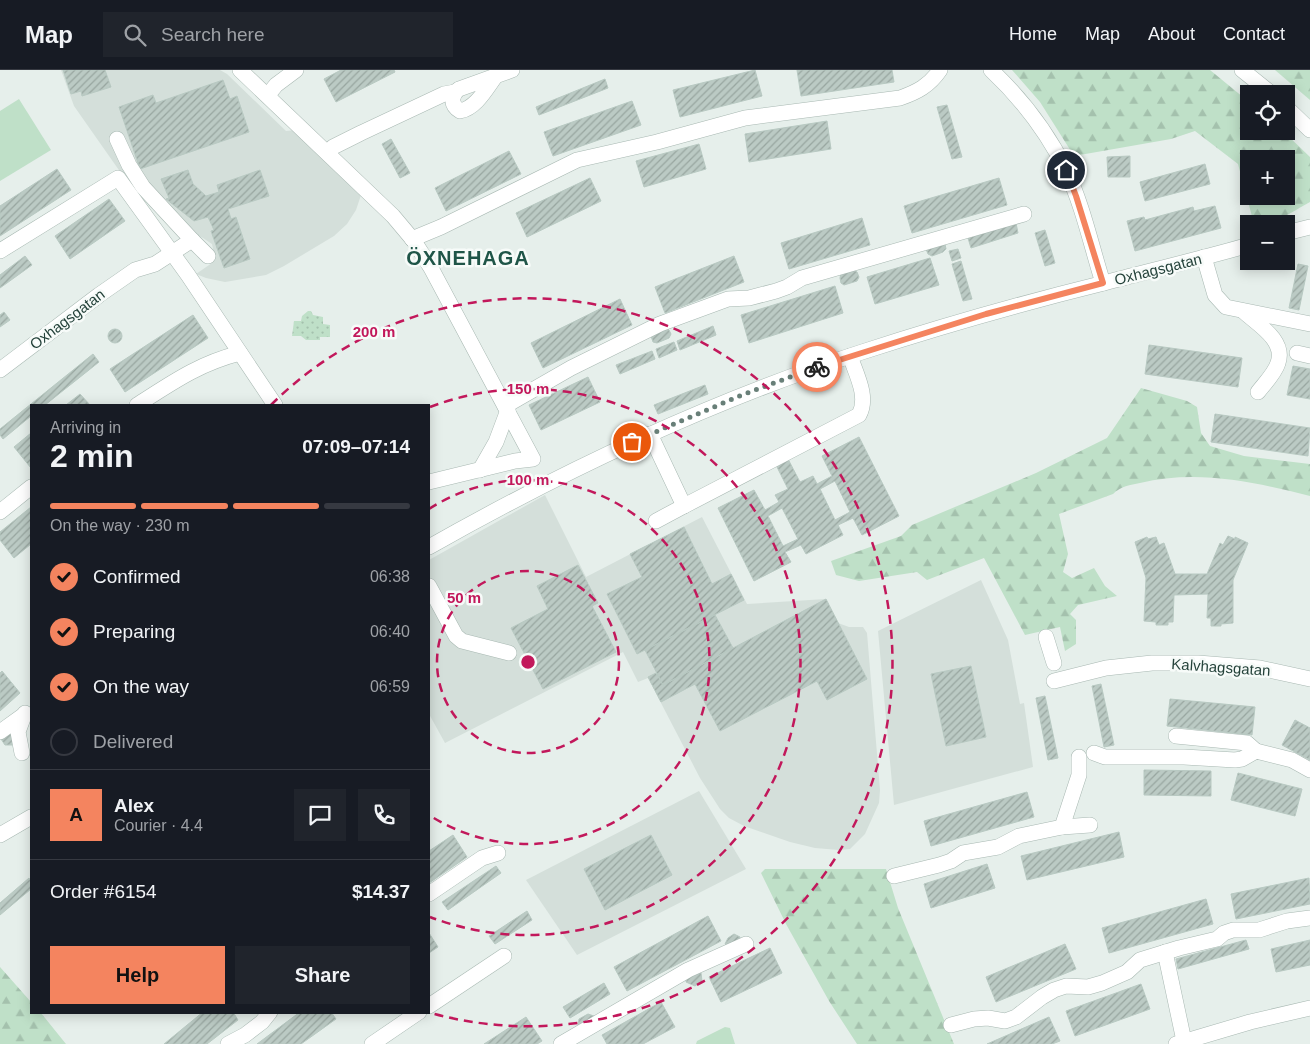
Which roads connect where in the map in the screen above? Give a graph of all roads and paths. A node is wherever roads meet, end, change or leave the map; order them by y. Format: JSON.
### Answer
{"nodes":[{"id":1,"x":240,"y":70,"type":"edge"},
{"id":2,"x":296,"y":70,"type":"edge"},
{"id":3,"x":512,"y":70,"type":"edge"},
{"id":4,"x":940,"y":70,"type":"edge"},
{"id":5,"x":991,"y":70,"type":"edge"},
{"id":6,"x":1242,"y":70,"type":"edge"},
{"id":7,"x":495,"y":77,"type":"junction"},
{"id":8,"x":1261,"y":85,"type":"edge"},
{"id":9,"x":455,"y":92,"type":"junction"},
{"id":10,"x":268,"y":95,"type":"junction"},
{"id":11,"x":1295,"y":112,"type":"edge"},
{"id":12,"x":1295,"y":115,"type":"edge"},
{"id":13,"x":1310,"y":121,"type":"edge"},
{"id":14,"x":1310,"y":130,"type":"edge"},
{"id":15,"x":117,"y":139,"type":"dead end"},
{"id":16,"x":328,"y":152,"type":"junction"},
{"id":17,"x":1024,"y":214,"type":"dead end"},
{"id":18,"x":1307,"y":226,"type":"edge"},
{"id":19,"x":1295,"y":230,"type":"edge"},
{"id":20,"x":412,"y":239,"type":"junction"},
{"id":21,"x":192,"y":240,"type":"junction"},
{"id":22,"x":1240,"y":247,"type":"edge"},
{"id":23,"x":0,"y":251,"type":"edge"},
{"id":24,"x":172,"y":252,"type":"junction"},
{"id":25,"x":208,"y":256,"type":"dead end"},
{"id":26,"x":1204,"y":257,"type":"junction"},
{"id":27,"x":1103,"y":283,"type":"junction"},
{"id":28,"x":1241,"y":310,"type":"junction"},
{"id":29,"x":1310,"y":324,"type":"edge"},
{"id":30,"x":240,"y":353,"type":"junction"},
{"id":31,"x":850,"y":356,"type":"junction"},
{"id":32,"x":0,"y":370,"type":"edge"},
{"id":33,"x":1258,"y":392,"type":"dead end"},
{"id":34,"x":139,"y":404,"type":"edge"},
{"id":35,"x":274,"y":404,"type":"edge"},
{"id":36,"x":507,"y":408,"type":"junction"},
{"id":37,"x":650,"y":434,"type":"junction"},
{"id":38,"x":480,"y":470,"type":"junction"},
{"id":39,"x":430,"y":482,"type":"edge"},
{"id":40,"x":30,"y":488,"type":"edge"},
{"id":41,"x":684,"y":506,"type":"junction"},
{"id":42,"x":0,"y":512,"type":"edge"},
{"id":43,"x":656,"y":521,"type":"dead end"},
{"id":44,"x":430,"y":546,"type":"edge"},
{"id":45,"x":430,"y":588,"type":"edge"},
{"id":46,"x":1046,"y":637,"type":"dead end"},
{"id":47,"x":508,"y":653,"type":"dead end"},
{"id":48,"x":1054,"y":663,"type":"dead end"},
{"id":49,"x":1310,"y":679,"type":"edge"},
{"id":50,"x":1054,"y":681,"type":"dead end"},
{"id":51,"x":28,"y":711,"type":"edge"},
{"id":52,"x":0,"y":732,"type":"edge"},
{"id":53,"x":1176,"y":736,"type":"dead end"},
{"id":54,"x":1256,"y":751,"type":"junction"},
{"id":55,"x":22,"y":753,"type":"dead end"},
{"id":56,"x":1094,"y":753,"type":"dead end"},
{"id":57,"x":1079,"y":757,"type":"dead end"},
{"id":58,"x":1310,"y":770,"type":"edge"},
{"id":59,"x":30,"y":818,"type":"edge"},
{"id":60,"x":1090,"y":825,"type":"dead end"},
{"id":61,"x":1062,"y":827,"type":"junction"},
{"id":62,"x":0,"y":835,"type":"edge"},
{"id":63,"x":498,"y":853,"type":"dead end"},
{"id":64,"x":894,"y":876,"type":"dead end"},
{"id":65,"x":430,"y":893,"type":"edge"},
{"id":66,"x":1310,"y":918,"type":"edge"},
{"id":67,"x":746,"y":944,"type":"dead end"},
{"id":68,"x":1165,"y":952,"type":"junction"},
{"id":69,"x":504,"y":956,"type":"dead end"},
{"id":70,"x":430,"y":1005,"type":"edge"},
{"id":71,"x":1310,"y":1008,"type":"edge"},
{"id":72,"x":268,"y":1014,"type":"edge"},
{"id":73,"x":416,"y":1014,"type":"edge"},
{"id":74,"x":951,"y":1025,"type":"dead end"},
{"id":75,"x":1180,"y":1043,"type":"edge"},
{"id":76,"x":228,"y":1044,"type":"edge"},
{"id":77,"x":372,"y":1044,"type":"edge"},
{"id":78,"x":561,"y":1044,"type":"edge"}],
"edges":[{"from":1,"to":10,"type":"street"},
{"from":2,"to":10,"type":"street"},
{"from":3,"to":7,"type":"street"},
{"from":4,"to":20,"type":"street"},
{"from":5,"to":27,"type":"street"},
{"from":6,"to":8,"type":"street"},
{"from":7,"to":9,"type":"street"},
{"from":7,"to":9,"type":"street"},
{"from":9,"to":16,"type":"street"},
{"from":10,"to":16,"type":"street"},
{"from":11,"to":13,"type":"street"},
{"from":12,"to":14,"type":"street"},
{"from":15,"to":21,"type":"street"},
{"from":16,"to":20,"type":"street"},
{"from":17,"to":36,"type":"street"},
{"from":18,"to":19,"type":"street"},
{"from":20,"to":36,"type":"street"},
{"from":21,"to":24,"type":"street","name":"Oxhagsgatan"},
{"from":21,"to":25,"type":"street"},
{"from":22,"to":26,"type":"street","name":"Oxhagsgatan"},
{"from":23,"to":24,"type":"street"},
{"from":24,"to":30,"type":"street"},
{"from":24,"to":32,"type":"street","name":"Oxhagsgatan"},
{"from":26,"to":27,"type":"street","name":"Oxhagsgatan"},
{"from":26,"to":28,"type":"street"},
{"from":27,"to":31,"type":"street","name":"Oxhagsgatan"},
{"from":28,"to":29,"type":"street"},
{"from":28,"to":33,"type":"street"},
{"from":30,"to":34,"type":"street"},
{"from":30,"to":35,"type":"street"},
{"from":31,"to":37,"type":"street","name":"Oxhagsgatan"},
{"from":31,"to":41,"type":"street"},
{"from":36,"to":38,"type":"street"},
{"from":36,"to":38,"type":"street"},
{"from":37,"to":41,"type":"street"},
{"from":37,"to":44,"type":"street","name":"Oxhagsgatan"},
{"from":38,"to":39,"type":"street"},
{"from":40,"to":42,"type":"street"},
{"from":41,"to":43,"type":"street"},
{"from":45,"to":47,"type":"street"},
{"from":46,"to":48,"type":"street"},
{"from":49,"to":50,"type":"street","name":"Kalvhagsgatan"},
{"from":51,"to":52,"type":"street"},
{"from":51,"to":55,"type":"street"},
{"from":53,"to":54,"type":"street"},
{"from":54,"to":56,"type":"street"},
{"from":54,"to":58,"type":"street"},
{"from":57,"to":61,"type":"street"},
{"from":59,"to":62,"type":"street"},
{"from":60,"to":61,"type":"street"},
{"from":61,"to":64,"type":"street"},
{"from":63,"to":65,"type":"street"},
{"from":66,"to":68,"type":"street"},
{"from":67,"to":78,"type":"street"},
{"from":68,"to":74,"type":"street"},
{"from":68,"to":75,"type":"street"},
{"from":69,"to":70,"type":"street"},
{"from":71,"to":75,"type":"street"},
{"from":72,"to":76,"type":"street"},
{"from":73,"to":77,"type":"street"}]}
